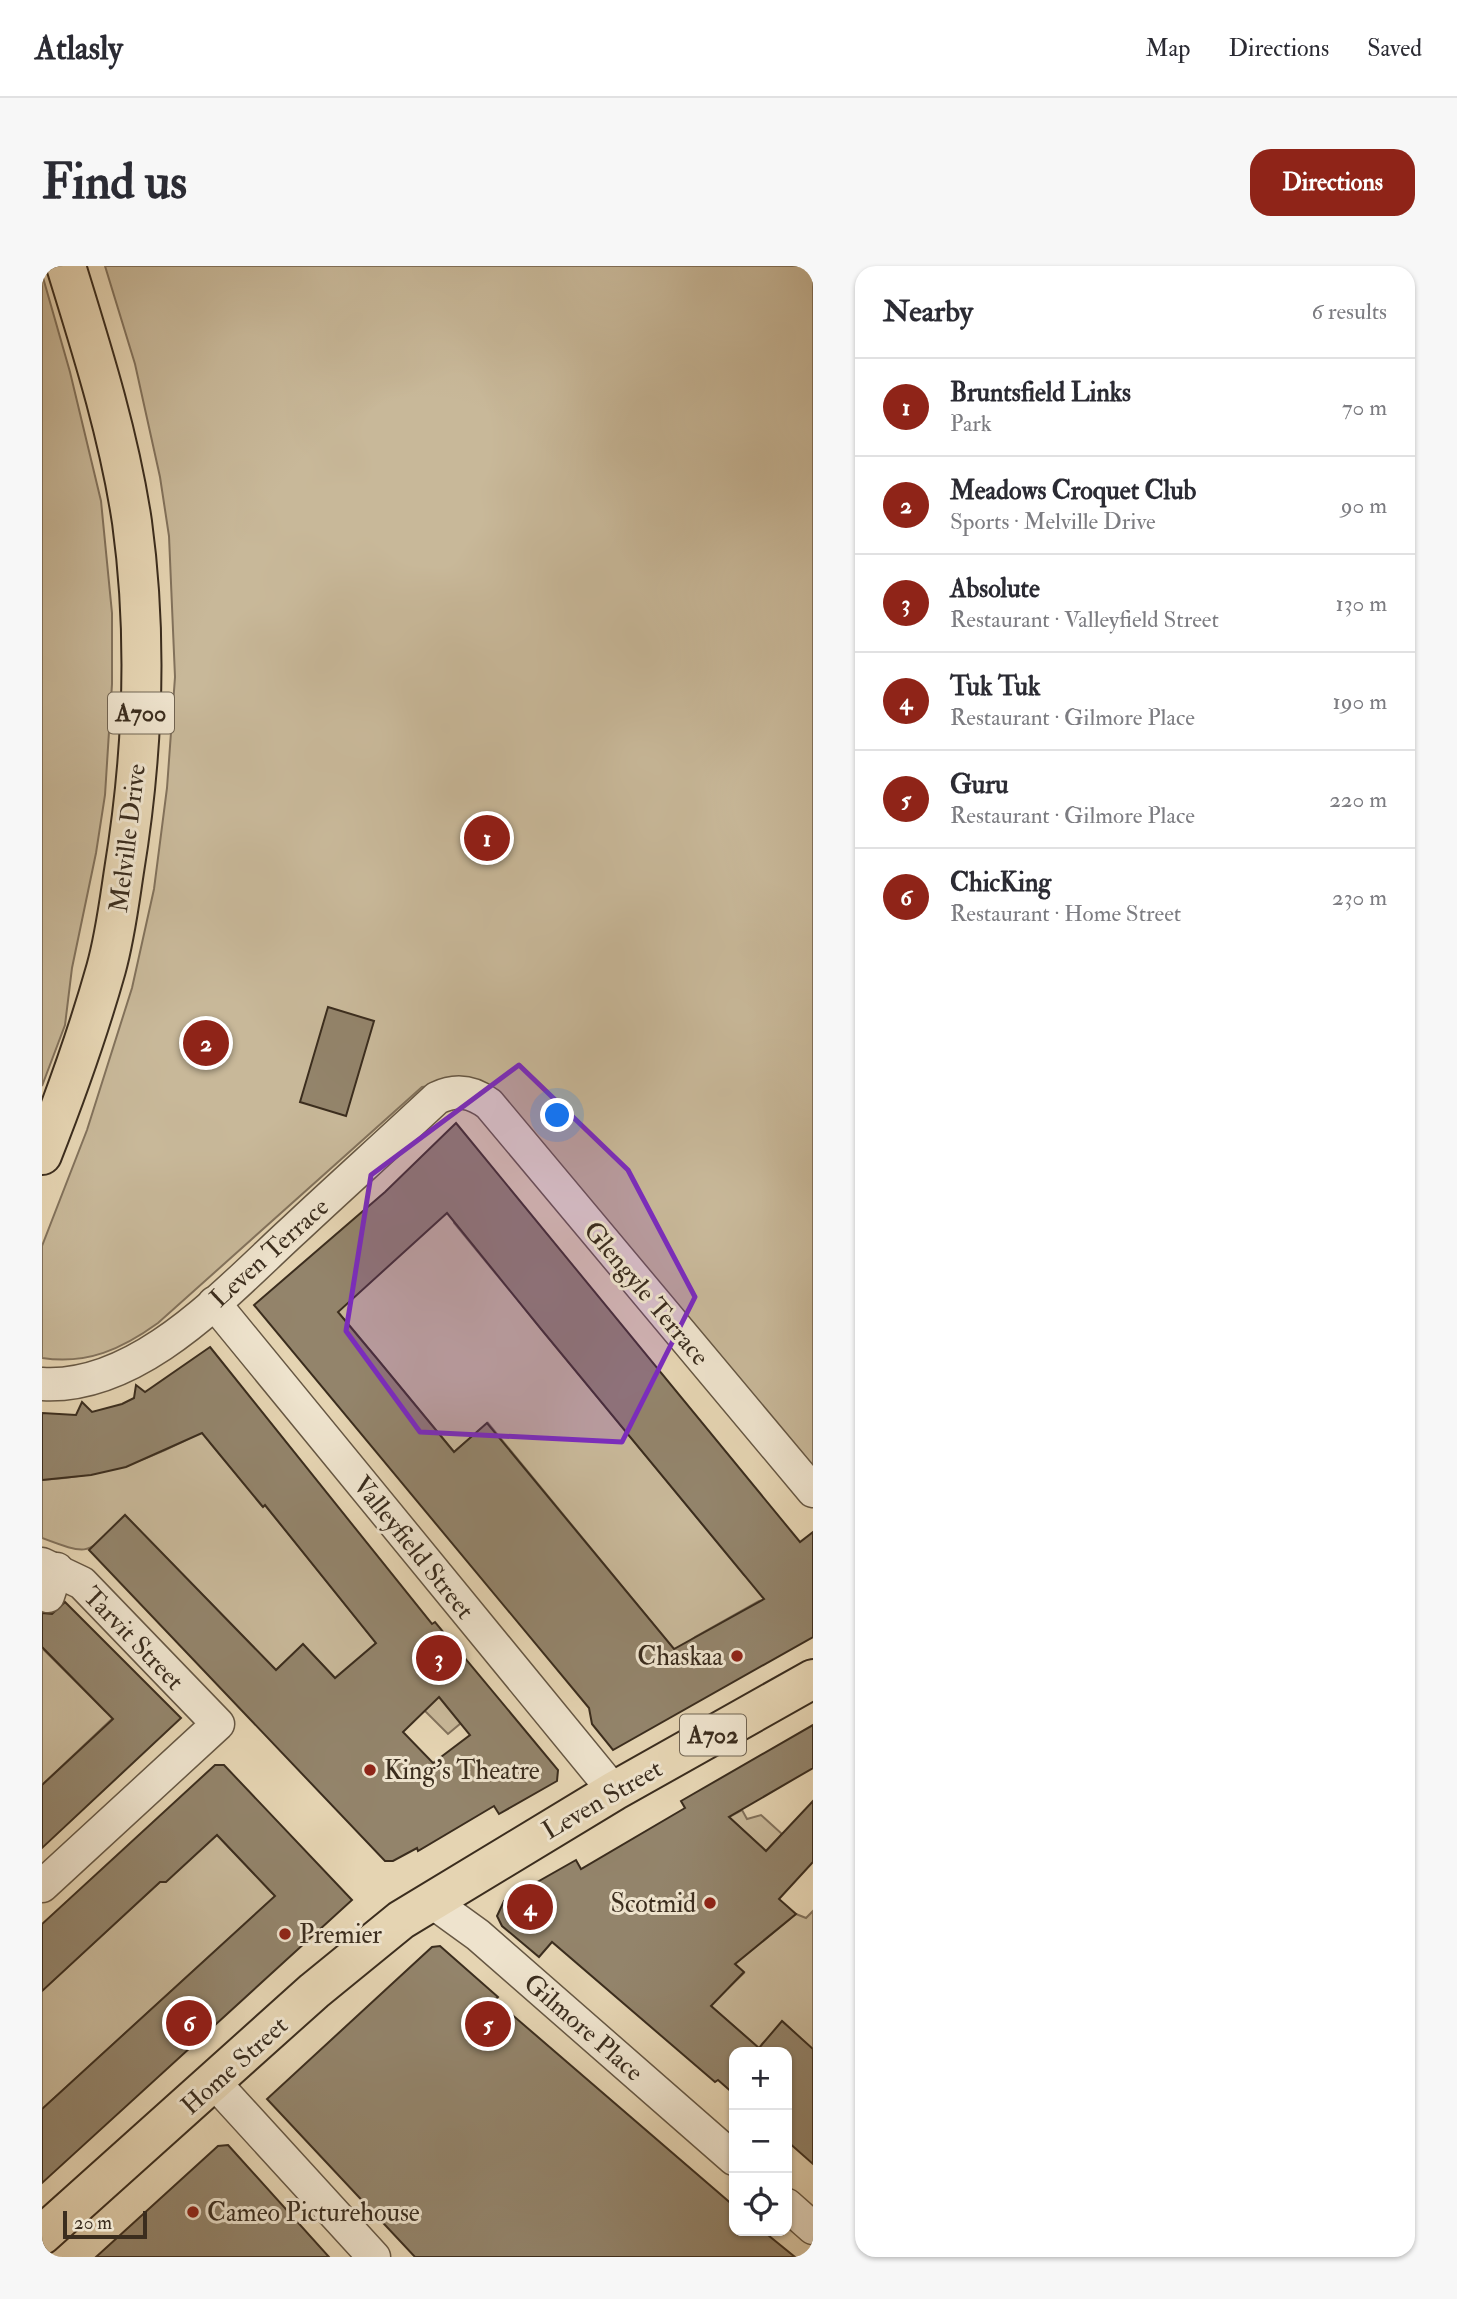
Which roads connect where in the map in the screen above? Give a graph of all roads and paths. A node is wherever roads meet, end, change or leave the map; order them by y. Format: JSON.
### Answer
{"nodes":[{"id":1,"x":66,"y":266,"type":"edge"},
{"id":2,"x":479,"y":1096,"type":"joint"},
{"id":3,"x":42,"y":1155,"type":"edge"},
{"id":4,"x":214,"y":1303,"type":"junction"},
{"id":5,"x":42,"y":1384,"type":"edge"},
{"id":6,"x":813,"y":1491,"type":"edge"},
{"id":7,"x":49,"y":1576,"type":"edge"},
{"id":8,"x":813,"y":1679,"type":"edge"},
{"id":9,"x":614,"y":1791,"type":"junction"},
{"id":10,"x":42,"y":1886,"type":"edge"},
{"id":11,"x":430,"y":1901,"type":"junction"},
{"id":12,"x":214,"y":2082,"type":"junction"},
{"id":13,"x":729,"y":2155,"type":"edge"},
{"id":14,"x":42,"y":2235,"type":"edge"},
{"id":15,"x":373,"y":2257,"type":"edge"}],
"edges":[{"from":1,"to":3,"type":"main road","name":"Melville Drive","number":"A700"},
{"from":2,"to":4,"type":"street","name":"Leven Terrace"},
{"from":2,"to":6,"type":"street","name":"Glengyle Terrace"},
{"from":4,"to":5,"type":"street","name":"Leven Terrace"},
{"from":4,"to":9,"type":"street","name":"Valleyfield Street"},
{"from":7,"to":10,"type":"street","name":"Tarvit Street"},
{"from":8,"to":9,"type":"main road","name":"Leven Street","number":"A702"},
{"from":9,"to":11,"type":"main road","name":"Leven Street","number":"A702"},
{"from":11,"to":12,"type":"main road","name":"Home Street","number":"A702"},
{"from":11,"to":13,"type":"street","name":"Gilmore Place"},
{"from":12,"to":14,"type":"main road","name":"Home Street","number":"A702"},
{"from":12,"to":15,"type":"street"}]}
